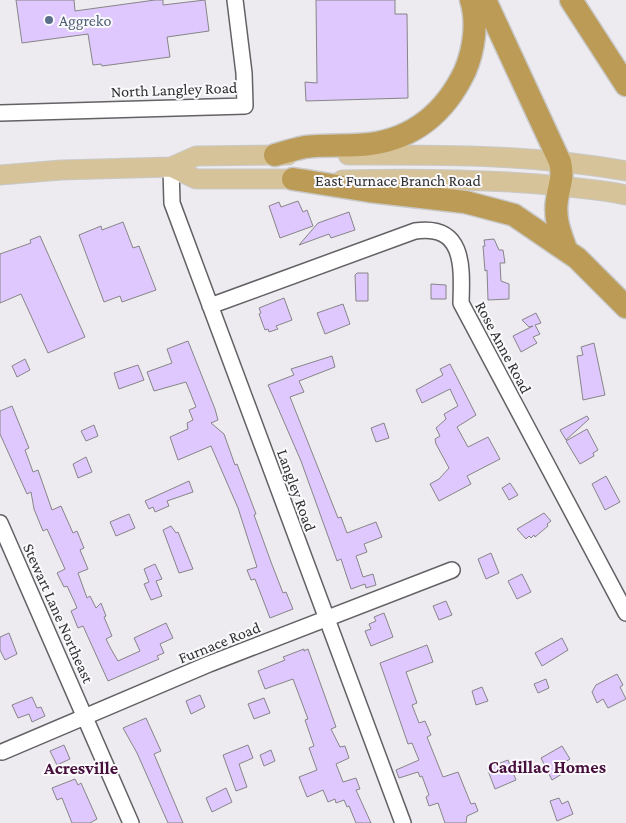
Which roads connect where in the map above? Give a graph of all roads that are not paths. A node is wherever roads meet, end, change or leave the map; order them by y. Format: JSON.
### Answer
{"nodes":[{"id":1,"x":235,"y":0,"type":"edge"},
{"id":2,"x":471,"y":0,"type":"edge"},
{"id":3,"x":485,"y":0,"type":"edge"},
{"id":4,"x":571,"y":0,"type":"edge"},
{"id":5,"x":626,"y":85,"type":"edge"},
{"id":6,"x":0,"y":113,"type":"edge"},
{"id":7,"x":275,"y":155,"type":"junction"},
{"id":8,"x":560,"y":162,"type":"junction"},
{"id":9,"x":171,"y":167,"type":"junction"},
{"id":10,"x":625,"y":171,"type":"edge"},
{"id":11,"x":0,"y":175,"type":"edge"},
{"id":12,"x":293,"y":179,"type":"junction"},
{"id":13,"x":562,"y":186,"type":"junction"},
{"id":14,"x":626,"y":195,"type":"edge"},
{"id":15,"x":566,"y":250,"type":"junction"},
{"id":16,"x":210,"y":306,"type":"junction"},
{"id":17,"x":626,"y":307,"type":"edge"},
{"id":18,"x":0,"y":523,"type":"edge"},
{"id":19,"x":452,"y":570,"type":"dead end"},
{"id":20,"x":626,"y":613,"type":"edge"},
{"id":21,"x":326,"y":619,"type":"junction"},
{"id":22,"x":85,"y":718,"type":"junction"},
{"id":23,"x":2,"y":752,"type":"dead end"},
{"id":24,"x":131,"y":823,"type":"edge"},
{"id":25,"x":403,"y":823,"type":"edge"}],
"edges":[{"from":1,"to":6,"type":"street","name":"North Langley Road"},
{"from":2,"to":7,"type":"highway"},
{"from":3,"to":8,"type":"highway"},
{"from":4,"to":5,"type":"highway"},
{"from":7,"to":8,"type":"main road","name":"East Furnace Branch Road"},
{"from":7,"to":9,"type":"main road","name":"East Furnace Branch Road"},
{"from":8,"to":10,"type":"main road","name":"East Furnace Branch Road"},
{"from":8,"to":13,"type":"highway"},
{"from":9,"to":11,"type":"main road","name":"East Furnace Branch Road"},
{"from":9,"to":12,"type":"main road","name":"East Furnace Branch Road"},
{"from":9,"to":16,"type":"street","name":"Langley Road"},
{"from":12,"to":13,"type":"main road","name":"East Furnace Branch Road"},
{"from":12,"to":15,"type":"highway"},
{"from":13,"to":14,"type":"main road","name":"East Furnace Branch Road"},
{"from":13,"to":15,"type":"highway"},
{"from":15,"to":17,"type":"highway"},
{"from":16,"to":20,"type":"street","name":"Rose Anne Road"},
{"from":16,"to":21,"type":"street","name":"Langley Road"},
{"from":18,"to":22,"type":"street","name":"Stewart Lane Northeast"},
{"from":19,"to":21,"type":"street","name":"Furnace Road"},
{"from":21,"to":22,"type":"street","name":"Furnace Road"},
{"from":21,"to":25,"type":"street","name":"Langley Road"},
{"from":22,"to":23,"type":"street","name":"Furnace Road"},
{"from":22,"to":24,"type":"street","name":"Stewart Lane Northeast"}]}
